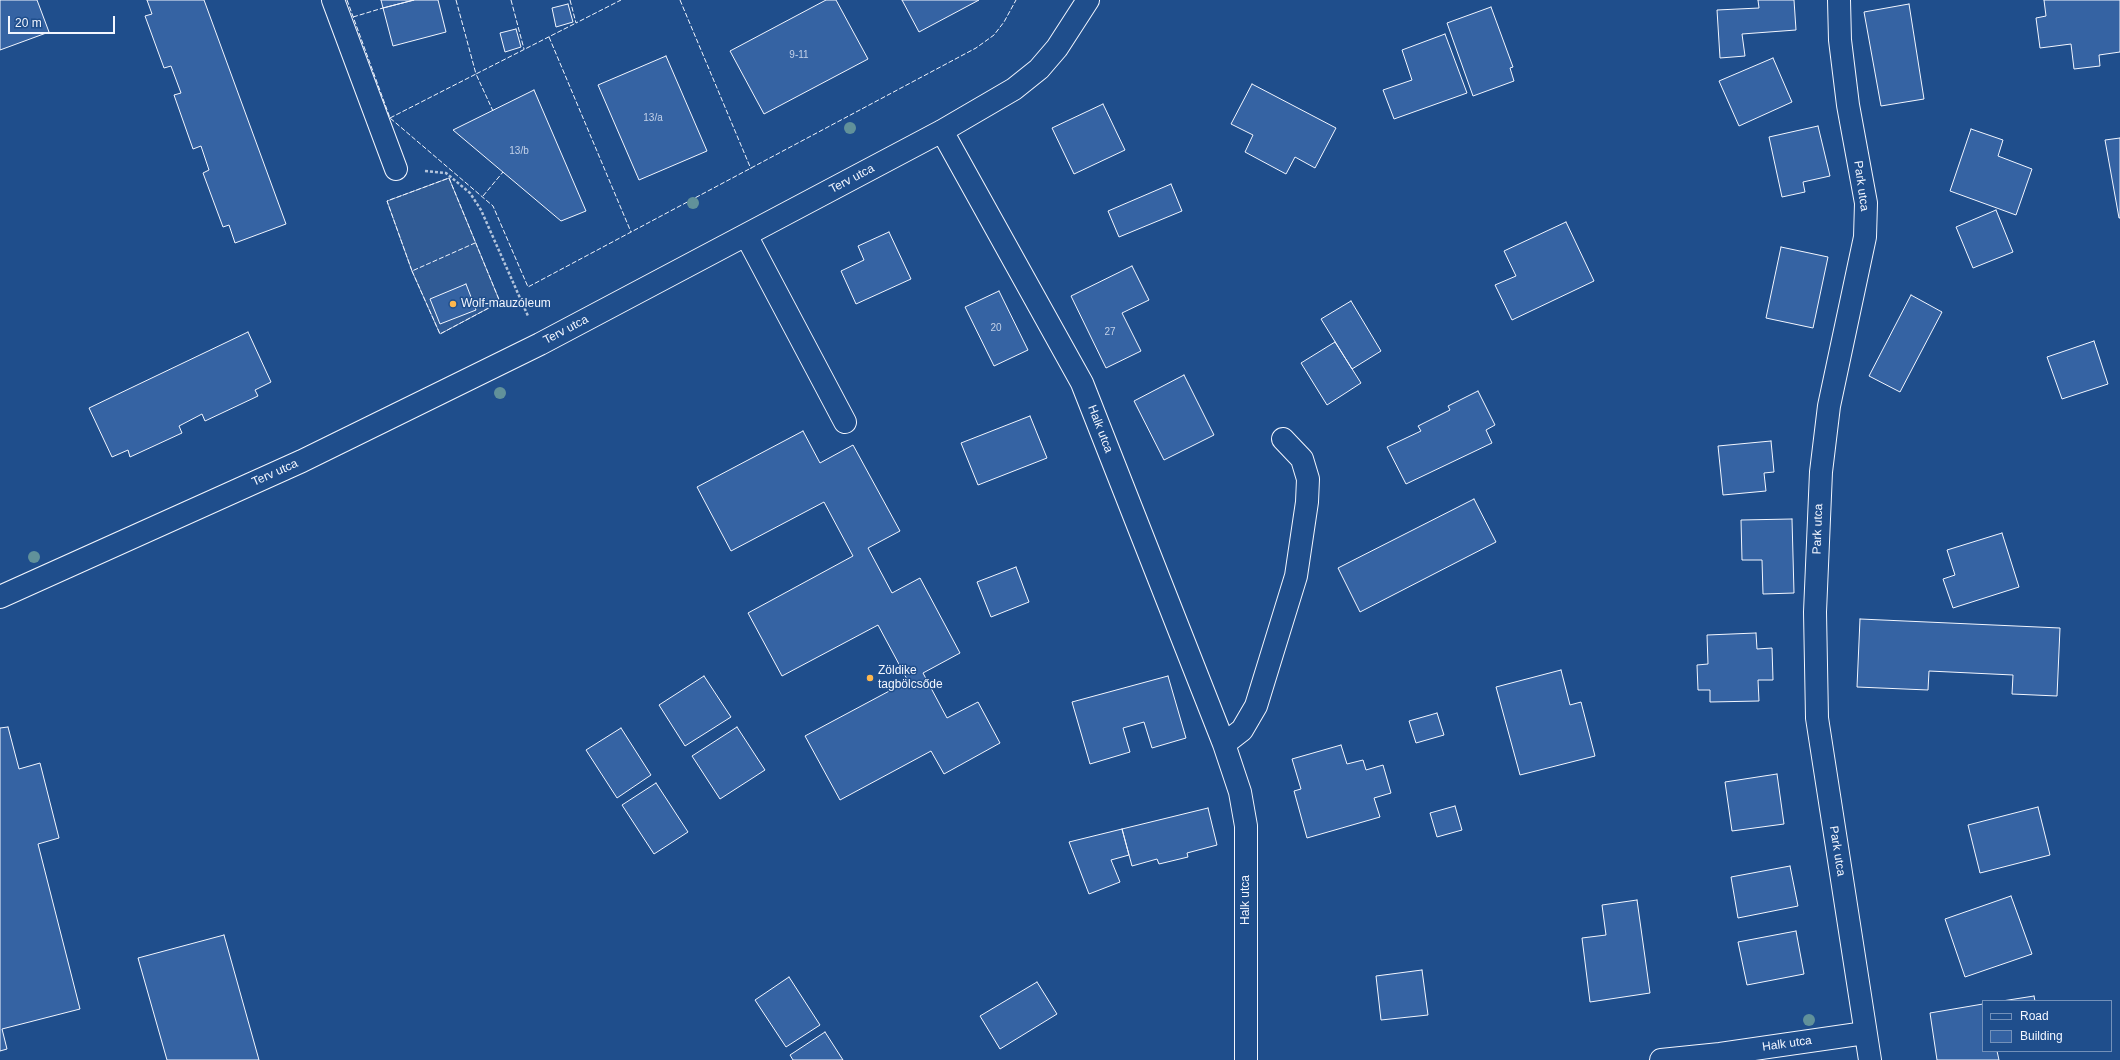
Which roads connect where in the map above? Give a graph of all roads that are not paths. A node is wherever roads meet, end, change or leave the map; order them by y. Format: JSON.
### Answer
{"nodes":[{"id":1,"x":333,"y":0,"type":"edge"},
{"id":2,"x":1839,"y":0,"type":"edge"},
{"id":3,"x":1084,"y":4,"type":"edge"},
{"id":4,"x":942,"y":131,"type":"junction"},
{"id":5,"x":396,"y":169,"type":"road end"},
{"id":6,"x":746,"y":235,"type":"junction"},
{"id":7,"x":845,"y":422,"type":"dead end"},
{"id":8,"x":1283,"y":438,"type":"dead end"},
{"id":9,"x":0,"y":597,"type":"edge"},
{"id":10,"x":1224,"y":744,"type":"junction"},
{"id":11,"x":1865,"y":1033,"type":"junction"},
{"id":12,"x":1246,"y":1060,"type":"edge"},
{"id":13,"x":1662,"y":1060,"type":"edge"},
{"id":14,"x":1870,"y":1060,"type":"edge"}],
"edges":[{"from":1,"to":5,"type":"street"},
{"from":2,"to":11,"type":"street","name":"Park utca"},
{"from":3,"to":4,"type":"street","name":"Terv utca"},
{"from":4,"to":6,"type":"street","name":"Terv utca"},
{"from":4,"to":10,"type":"street","name":"Halk utca"},
{"from":6,"to":7,"type":"street"},
{"from":6,"to":9,"type":"street","name":"Terv utca"},
{"from":8,"to":10,"type":"street"},
{"from":10,"to":12,"type":"street","name":"Halk utca"},
{"from":11,"to":13,"type":"street","name":"Halk utca"},
{"from":11,"to":14,"type":"street","name":"Park utca"}]}
